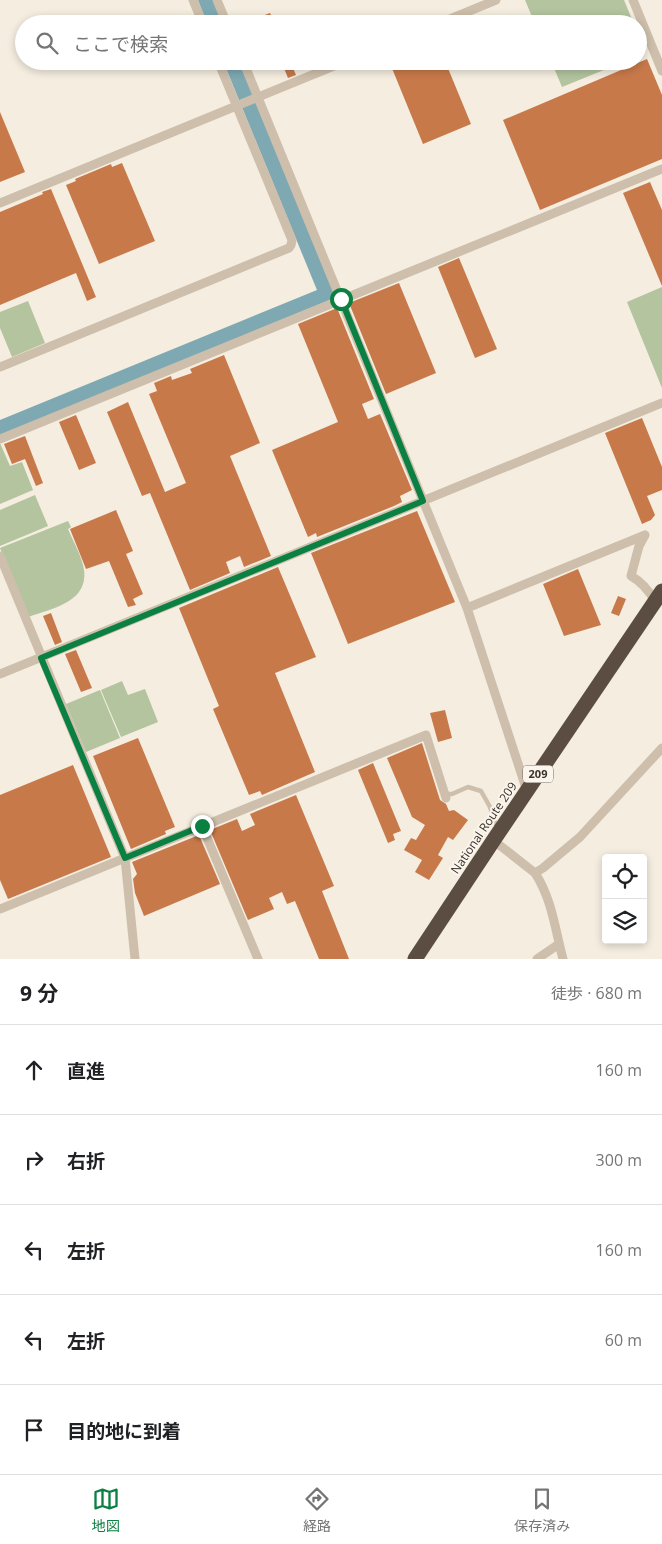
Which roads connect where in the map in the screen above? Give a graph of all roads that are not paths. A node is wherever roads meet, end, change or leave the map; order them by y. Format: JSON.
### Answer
{"nodes":[{"id":1,"x":193,"y":0,"type":"edge"},
{"id":2,"x":217,"y":0,"type":"edge"},
{"id":3,"x":496,"y":0,"type":"edge"},
{"id":4,"x":633,"y":0,"type":"edge"},
{"id":5,"x":199,"y":15,"type":"edge"},
{"id":6,"x":223,"y":15,"type":"edge"},
{"id":7,"x":460,"y":15,"type":"edge"},
{"id":8,"x":639,"y":15,"type":"edge"},
{"id":9,"x":647,"y":34,"type":"edge"},
{"id":10,"x":222,"y":70,"type":"edge"},
{"id":11,"x":247,"y":70,"type":"edge"},
{"id":12,"x":324,"y":70,"type":"edge"},
{"id":13,"x":662,"y":71,"type":"edge"},
{"id":14,"x":259,"y":97,"type":"junction"},
{"id":15,"x":237,"y":106,"type":"junction"},
{"id":16,"x":662,"y":169,"type":"edge"},
{"id":17,"x":0,"y":203,"type":"edge"},
{"id":18,"x":341,"y":299,"type":"junction"},
{"id":19,"x":0,"y":366,"type":"edge"},
{"id":20,"x":662,"y":404,"type":"edge"},
{"id":21,"x":0,"y":439,"type":"edge"},
{"id":22,"x":423,"y":501,"type":"junction"},
{"id":23,"x":0,"y":556,"type":"edge"},
{"id":24,"x":658,"y":596,"type":"edge"},
{"id":25,"x":467,"y":608,"type":"junction"},
{"id":26,"x":41,"y":658,"type":"junction"},
{"id":27,"x":0,"y":674,"type":"edge"},
{"id":28,"x":662,"y":748,"type":"edge"},
{"id":29,"x":526,"y":791,"type":"junction"},
{"id":30,"x":446,"y":796,"type":"joint"},
{"id":31,"x":202,"y":826,"type":"junction"},
{"id":32,"x":496,"y":836,"type":"junction"},
{"id":33,"x":125,"y":858,"type":"junction"},
{"id":34,"x":535,"y":873,"type":"junction"},
{"id":35,"x":0,"y":910,"type":"edge"},
{"id":36,"x":559,"y":944,"type":"junction"},
{"id":37,"x":136,"y":959,"type":"edge"},
{"id":38,"x":258,"y":959,"type":"edge"},
{"id":39,"x":415,"y":959,"type":"edge"},
{"id":40,"x":537,"y":959,"type":"edge"},
{"id":41,"x":564,"y":959,"type":"edge"}],
"edges":[{"from":1,"to":5,"type":"street"},
{"from":2,"to":6,"type":"street"},
{"from":3,"to":7,"type":"street"},
{"from":4,"to":8,"type":"street"},
{"from":9,"to":13,"type":"street"},
{"from":10,"to":15,"type":"street"},
{"from":11,"to":14,"type":"street"},
{"from":12,"to":14,"type":"street"},
{"from":14,"to":15,"type":"street"},
{"from":14,"to":18,"type":"street"},
{"from":15,"to":17,"type":"street"},
{"from":15,"to":19,"type":"street"},
{"from":16,"to":18,"type":"street"},
{"from":18,"to":21,"type":"street"},
{"from":18,"to":22,"type":"street"},
{"from":20,"to":22,"type":"street"},
{"from":22,"to":25,"type":"street"},
{"from":22,"to":26,"type":"street"},
{"from":23,"to":26,"type":"street"},
{"from":24,"to":25,"type":"street"},
{"from":24,"to":29,"type":"highway","name":"National Route 209","number":"209"},
{"from":25,"to":29,"type":"street"},
{"from":26,"to":27,"type":"street"},
{"from":26,"to":33,"type":"street"},
{"from":28,"to":34,"type":"street"},
{"from":29,"to":32,"type":"highway","name":"National Route 209","number":"209"},
{"from":30,"to":31,"type":"street"},
{"from":30,"to":32,"type":"lane"},
{"from":31,"to":33,"type":"street"},
{"from":31,"to":38,"type":"street"},
{"from":32,"to":34,"type":"street"},
{"from":32,"to":39,"type":"highway","name":"National Route 209","number":"209"},
{"from":33,"to":35,"type":"street"},
{"from":33,"to":37,"type":"street"},
{"from":34,"to":36,"type":"street"},
{"from":36,"to":40,"type":"street"},
{"from":36,"to":41,"type":"street"}]}
